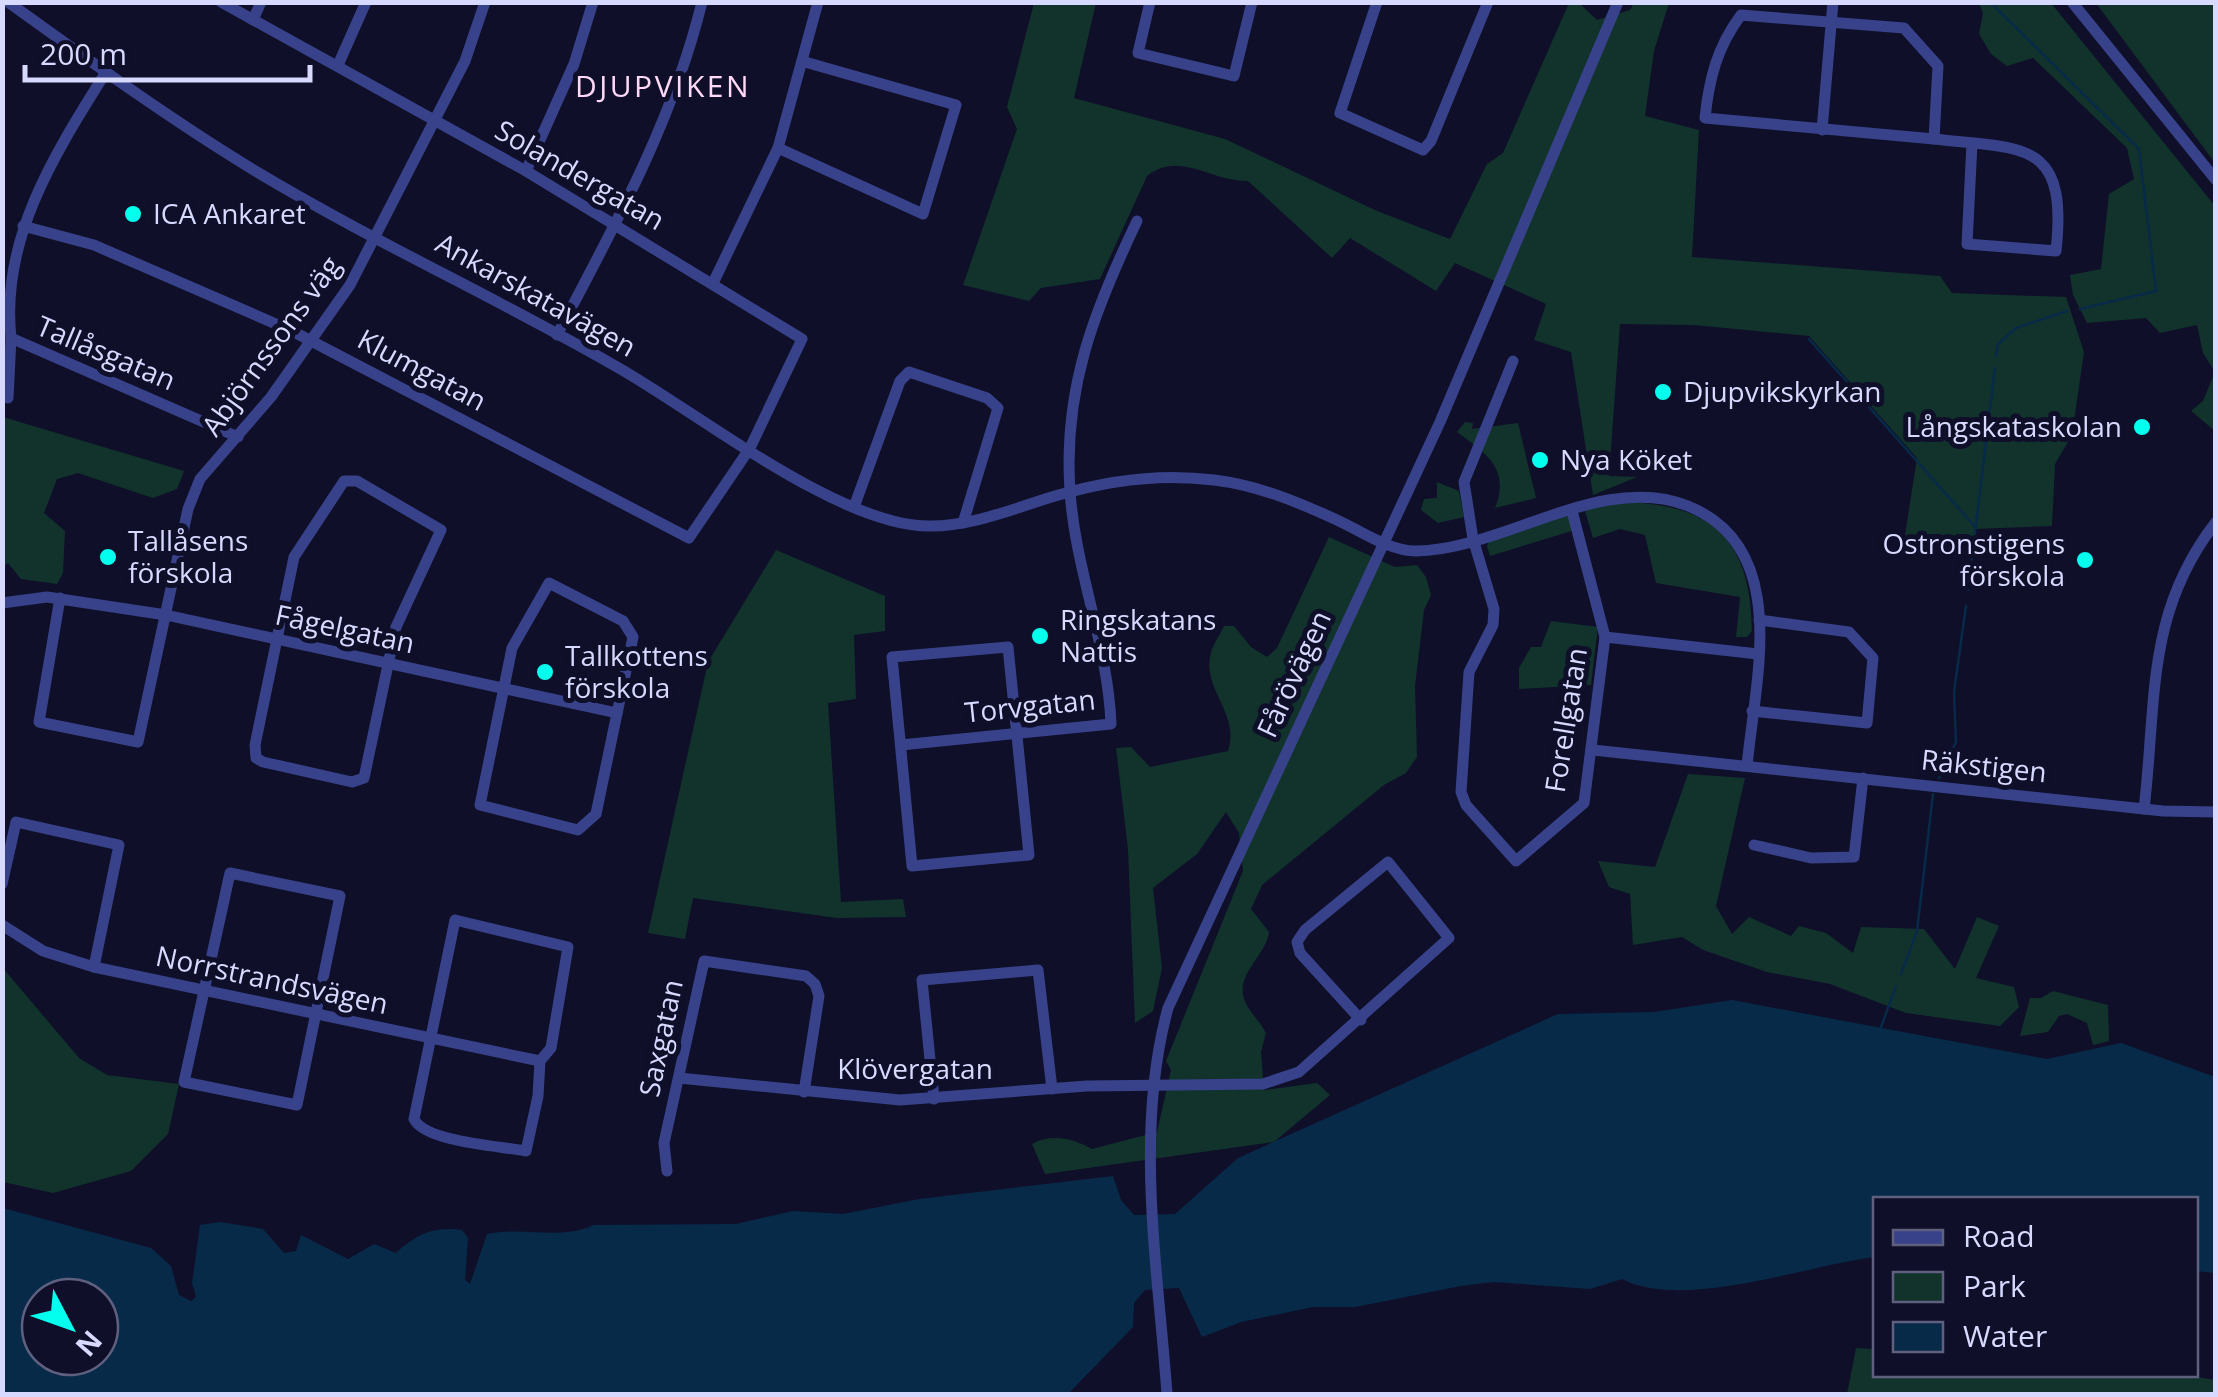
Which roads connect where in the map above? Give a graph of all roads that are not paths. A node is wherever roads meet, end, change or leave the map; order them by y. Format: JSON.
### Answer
{"nodes":[{"id":1,"x":8,"y":2,"type":"edge"},
{"id":2,"x":221,"y":2,"type":"edge"},
{"id":3,"x":261,"y":2,"type":"edge"},
{"id":4,"x":366,"y":2,"type":"edge"},
{"id":5,"x":485,"y":2,"type":"edge"},
{"id":6,"x":593,"y":2,"type":"edge"},
{"id":7,"x":702,"y":2,"type":"edge"},
{"id":8,"x":818,"y":2,"type":"edge"},
{"id":9,"x":1150,"y":2,"type":"edge"},
{"id":10,"x":1252,"y":2,"type":"edge"},
{"id":11,"x":1377,"y":2,"type":"edge"},
{"id":12,"x":1488,"y":2,"type":"edge"},
{"id":13,"x":1618,"y":2,"type":"edge"},
{"id":14,"x":1834,"y":2,"type":"edge"},
{"id":15,"x":2072,"y":2,"type":"edge"},
{"id":16,"x":253,"y":20,"type":"junction"},
{"id":17,"x":1832,"y":21,"type":"junction"},
{"id":18,"x":805,"y":62,"type":"junction"},
{"id":19,"x":338,"y":65,"type":"junction"},
{"id":20,"x":106,"y":72,"type":"junction"},
{"id":21,"x":434,"y":119,"type":"junction"},
{"id":22,"x":1822,"y":130,"type":"junction"},
{"id":23,"x":1934,"y":139,"type":"junction"},
{"id":24,"x":1972,"y":143,"type":"junction"},
{"id":25,"x":778,"y":148,"type":"junction"},
{"id":26,"x":526,"y":171,"type":"junction"},
{"id":27,"x":2216,"y":180,"type":"edge"},
{"id":28,"x":1136,"y":221,"type":"dead end"},
{"id":29,"x":615,"y":225,"type":"junction"},
{"id":30,"x":23,"y":226,"type":"junction"},
{"id":31,"x":377,"y":236,"type":"junction"},
{"id":32,"x":714,"y":281,"type":"junction"},
{"id":33,"x":558,"y":334,"type":"junction"},
{"id":34,"x":10,"y":338,"type":"junction"},
{"id":35,"x":312,"y":341,"type":"junction"},
{"id":36,"x":1513,"y":361,"type":"dead end"},
{"id":37,"x":8,"y":398,"type":"dead end"},
{"id":38,"x":238,"y":437,"type":"junction"},
{"id":39,"x":750,"y":448,"type":"junction"},
{"id":40,"x":1070,"y":492,"type":"junction"},
{"id":41,"x":854,"y":507,"type":"junction"},
{"id":42,"x":1572,"y":511,"type":"junction"},
{"id":43,"x":2216,"y":522,"type":"edge"},
{"id":44,"x":964,"y":523,"type":"junction"},
{"id":45,"x":2204,"y":538,"type":"junction"},
{"id":46,"x":1473,"y":539,"type":"junction"},
{"id":47,"x":1384,"y":542,"type":"junction"},
{"id":48,"x":2216,"y":546,"type":"edge"},
{"id":49,"x":60,"y":598,"type":"junction"},
{"id":50,"x":2,"y":603,"type":"edge"},
{"id":51,"x":166,"y":615,"type":"junction"},
{"id":52,"x":1760,"y":620,"type":"junction"},
{"id":53,"x":1605,"y":637,"type":"junction"},
{"id":54,"x":274,"y":640,"type":"junction"},
{"id":55,"x":1758,"y":654,"type":"junction"},
{"id":56,"x":391,"y":664,"type":"junction"},
{"id":57,"x":503,"y":687,"type":"junction"},
{"id":58,"x":1752,"y":711,"type":"junction"},
{"id":59,"x":617,"y":713,"type":"junction"},
{"id":60,"x":1018,"y":734,"type":"junction"},
{"id":61,"x":900,"y":744,"type":"junction"},
{"id":62,"x":1592,"y":750,"type":"junction"},
{"id":63,"x":1747,"y":766,"type":"junction"},
{"id":64,"x":1863,"y":778,"type":"junction"},
{"id":65,"x":2144,"y":809,"type":"junction"},
{"id":66,"x":2216,"y":812,"type":"edge"},
{"id":67,"x":1754,"y":844,"type":"dead end"},
{"id":68,"x":2,"y":884,"type":"edge"},
{"id":69,"x":2,"y":926,"type":"edge"},
{"id":70,"x":94,"y":968,"type":"junction"},
{"id":71,"x":203,"y":992,"type":"junction"},
{"id":72,"x":316,"y":1016,"type":"junction"},
{"id":73,"x":1362,"y":1020,"type":"junction"},
{"id":74,"x":431,"y":1039,"type":"junction"},
{"id":75,"x":540,"y":1061,"type":"junction"},
{"id":76,"x":679,"y":1078,"type":"junction"},
{"id":77,"x":1152,"y":1084,"type":"junction"},
{"id":78,"x":1052,"y":1089,"type":"junction"},
{"id":79,"x":804,"y":1092,"type":"junction"},
{"id":80,"x":934,"y":1099,"type":"junction"},
{"id":81,"x":667,"y":1171,"type":"dead end"},
{"id":82,"x":1167,"y":1394,"type":"edge"}],
"edges":[{"from":1,"to":20,"type":"street","name":"Ankarskatavägen"},
{"from":2,"to":16,"type":"street","name":"Solandergatan"},
{"from":3,"to":16,"type":"street"},
{"from":4,"to":19,"type":"street"},
{"from":5,"to":21,"type":"street","name":"Abjörnssons väg"},
{"from":6,"to":26,"type":"street"},
{"from":7,"to":29,"type":"street"},
{"from":8,"to":18,"type":"street"},
{"from":9,"to":10,"type":"street"},
{"from":11,"to":12,"type":"street"},
{"from":13,"to":47,"type":"street","name":"Fårövägen"},
{"from":14,"to":17,"type":"street"},
{"from":15,"to":27,"type":"street"},
{"from":16,"to":19,"type":"street","name":"Solandergatan"},
{"from":17,"to":22,"type":"street"},
{"from":17,"to":22,"type":"street"},
{"from":17,"to":23,"type":"street"},
{"from":18,"to":25,"type":"street"},
{"from":18,"to":25,"type":"street"},
{"from":19,"to":21,"type":"street","name":"Solandergatan"},
{"from":20,"to":30,"type":"street","name":"Tallåsgatan"},
{"from":20,"to":31,"type":"street","name":"Ankarskatavägen"},
{"from":21,"to":26,"type":"street","name":"Solandergatan"},
{"from":21,"to":31,"type":"street","name":"Abjörnssons väg"},
{"from":22,"to":23,"type":"street"},
{"from":23,"to":24,"type":"street"},
{"from":24,"to":24,"type":"street"},
{"from":25,"to":32,"type":"street"},
{"from":26,"to":29,"type":"street","name":"Solandergatan"},
{"from":28,"to":40,"type":"street"},
{"from":29,"to":32,"type":"street","name":"Solandergatan"},
{"from":29,"to":33,"type":"street"},
{"from":30,"to":34,"type":"street","name":"Tallåsgatan"},
{"from":30,"to":35,"type":"street","name":"Klumgatan"},
{"from":31,"to":33,"type":"street","name":"Ankarskatavägen"},
{"from":31,"to":35,"type":"street","name":"Abjörnssons väg"},
{"from":32,"to":39,"type":"street","name":"Solandergatan"},
{"from":33,"to":39,"type":"street","name":"Ankarskatavägen"},
{"from":34,"to":37,"type":"street","name":"Tallåsgatan"},
{"from":34,"to":38,"type":"street","name":"Tallåsgatan"},
{"from":35,"to":38,"type":"street","name":"Abjörnssons väg"},
{"from":35,"to":39,"type":"street","name":"Klumgatan"},
{"from":36,"to":46,"type":"street"},
{"from":38,"to":51,"type":"street","name":"Abjörnssons väg"},
{"from":39,"to":41,"type":"street","name":"Ankarskatavägen"},
{"from":40,"to":44,"type":"street","name":"Ankarskatavägen"},
{"from":40,"to":47,"type":"street","name":"Ankarskatavägen"},
{"from":40,"to":60,"type":"street","name":"Torvgatan"},
{"from":41,"to":44,"type":"street","name":"Ankarskatavägen"},
{"from":41,"to":44,"type":"street"},
{"from":42,"to":46,"type":"street","name":"Ankarskatavägen"},
{"from":42,"to":52,"type":"street","name":"Ankarskatavägen"},
{"from":42,"to":53,"type":"street","name":"Forellgatan"},
{"from":43,"to":45,"type":"street"},
{"from":45,"to":48,"type":"street"},
{"from":45,"to":65,"type":"street"},
{"from":46,"to":47,"type":"street","name":"Ankarskatavägen"},
{"from":46,"to":62,"type":"street","name":"Forellgatan"},
{"from":47,"to":77,"type":"street","name":"Fårövägen"},
{"from":49,"to":50,"type":"street","name":"Fågelgatan"},
{"from":49,"to":51,"type":"street","name":"Fågelgatan"},
{"from":49,"to":51,"type":"street","name":"Abjörnssons väg"},
{"from":51,"to":54,"type":"street","name":"Fågelgatan"},
{"from":52,"to":55,"type":"street","name":"Ankarskatavägen"},
{"from":52,"to":58,"type":"street"},
{"from":53,"to":55,"type":"street"},
{"from":53,"to":62,"type":"street","name":"Forellgatan"},
{"from":54,"to":56,"type":"street","name":"Fågelgatan"},
{"from":54,"to":56,"type":"street"},
{"from":54,"to":56,"type":"street"},
{"from":55,"to":58,"type":"street","name":"Ankarskatavägen"},
{"from":56,"to":57,"type":"street","name":"Fågelgatan"},
{"from":57,"to":59,"type":"street","name":"Fågelgatan"},
{"from":57,"to":59,"type":"street"},
{"from":57,"to":59,"type":"street"},
{"from":58,"to":63,"type":"street","name":"Ankarskatavägen"},
{"from":60,"to":61,"type":"street","name":"Torvgatan"},
{"from":60,"to":61,"type":"street"},
{"from":60,"to":61,"type":"street"},
{"from":62,"to":63,"type":"street","name":"Räkstigen"},
{"from":63,"to":64,"type":"street","name":"Räkstigen"},
{"from":64,"to":65,"type":"street","name":"Räkstigen"},
{"from":64,"to":67,"type":"street"},
{"from":65,"to":66,"type":"street","name":"Räkstigen"},
{"from":68,"to":70,"type":"street"},
{"from":69,"to":70,"type":"street","name":"Norrstrandsvägen"},
{"from":70,"to":71,"type":"street","name":"Norrstrandsvägen"},
{"from":71,"to":72,"type":"street","name":"Norrstrandsvägen"},
{"from":71,"to":72,"type":"street"},
{"from":71,"to":72,"type":"street"},
{"from":72,"to":74,"type":"street","name":"Norrstrandsvägen"},
{"from":73,"to":73,"type":"street","name":"Klövergatan"},
{"from":73,"to":77,"type":"street","name":"Klövergatan"},
{"from":74,"to":75,"type":"street","name":"Norrstrandsvägen"},
{"from":74,"to":75,"type":"street"},
{"from":74,"to":75,"type":"street"},
{"from":76,"to":79,"type":"street","name":"Klövergatan"},
{"from":76,"to":79,"type":"street","name":"Saxgatan"},
{"from":76,"to":81,"type":"street","name":"Saxgatan"},
{"from":77,"to":78,"type":"street","name":"Klövergatan"},
{"from":77,"to":82,"type":"street","name":"Fårövägen"},
{"from":78,"to":80,"type":"street","name":"Klövergatan"},
{"from":78,"to":80,"type":"street"},
{"from":79,"to":80,"type":"street","name":"Klövergatan"}]}
